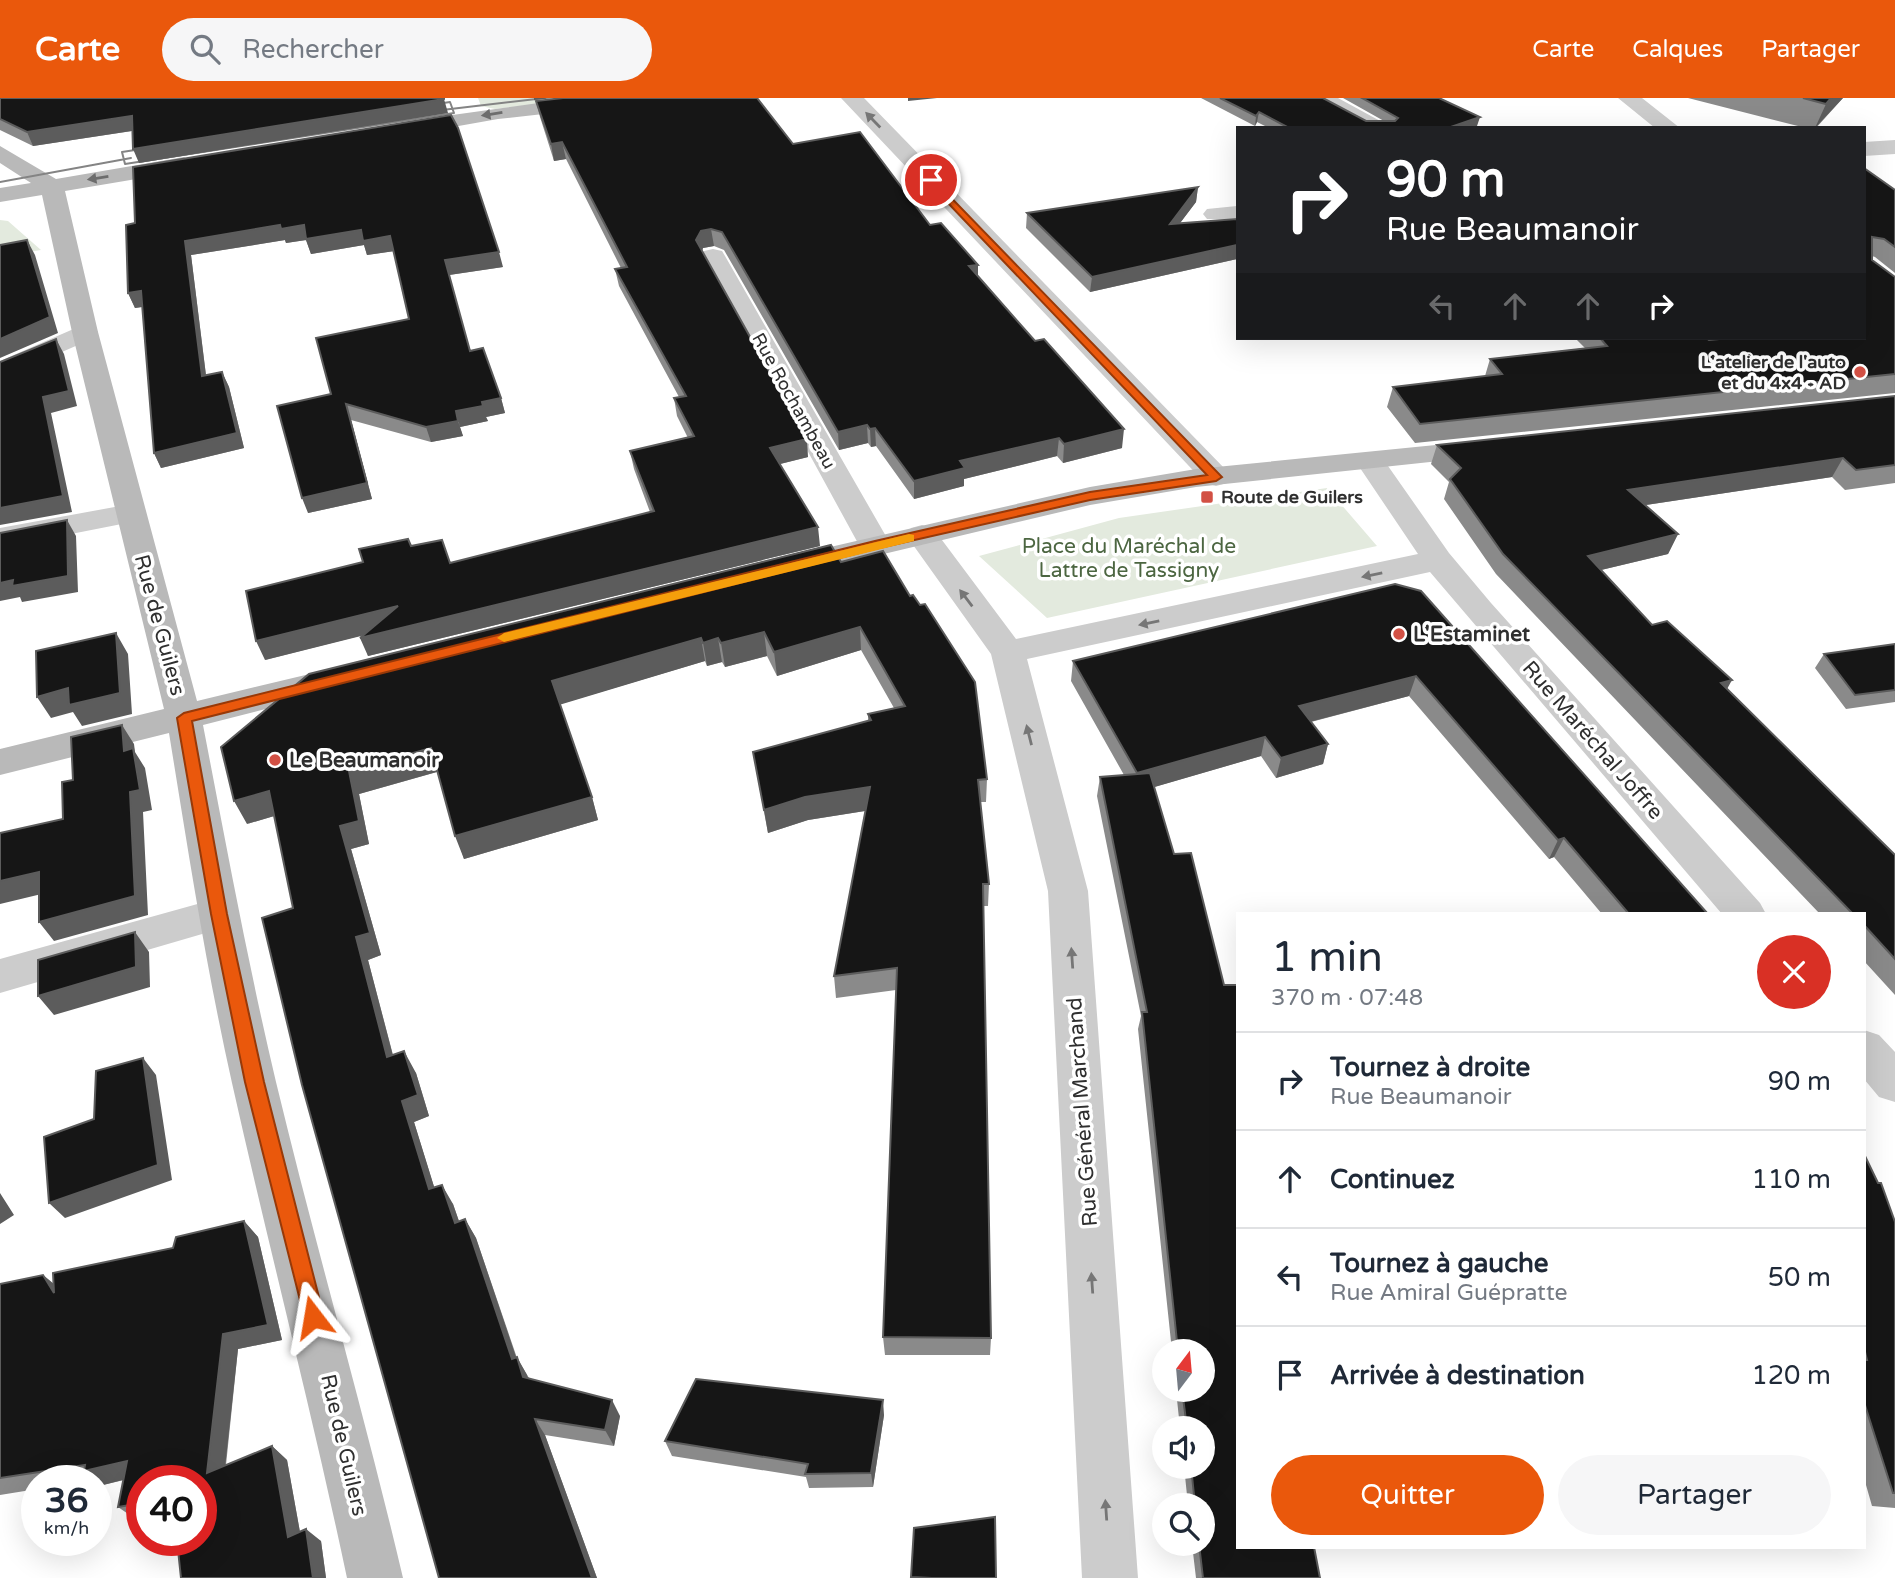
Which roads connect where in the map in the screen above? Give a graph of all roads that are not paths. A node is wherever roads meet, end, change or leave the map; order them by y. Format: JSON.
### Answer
{"nodes":[{"id":1,"x":632,"y":98,"type":"edge"},
{"id":2,"x":852,"y":98,"type":"edge"},
{"id":3,"x":1321,"y":98,"type":"edge"},
{"id":4,"x":1629,"y":98,"type":"edge"},
{"id":5,"x":1378,"y":126,"type":"edge"},
{"id":6,"x":1667,"y":126,"type":"edge"},
{"id":7,"x":378,"y":133,"type":"edge"},
{"id":8,"x":1895,"y":147,"type":"edge"},
{"id":9,"x":1866,"y":149,"type":"edge"},
{"id":10,"x":0,"y":153,"type":"edge"},
{"id":11,"x":203,"y":161,"type":"edge"},
{"id":12,"x":52,"y":186,"type":"junction"},
{"id":13,"x":0,"y":195,"type":"edge"},
{"id":14,"x":713,"y":256,"type":"dead end"},
{"id":15,"x":85,"y":332,"type":"junction"},
{"id":16,"x":0,"y":371,"type":"edge"},
{"id":17,"x":1509,"y":446,"type":"edge"},
{"id":18,"x":1371,"y":462,"type":"junction"},
{"id":19,"x":1216,"y":477,"type":"junction"},
{"id":20,"x":131,"y":513,"type":"junction"},
{"id":21,"x":922,"y":535,"type":"junction"},
{"id":22,"x":0,"y":538,"type":"edge"},
{"id":23,"x":875,"y":545,"type":"junction"},
{"id":24,"x":1438,"y":559,"type":"junction"},
{"id":25,"x":753,"y":576,"type":"edge"},
{"id":26,"x":1007,"y":652,"type":"junction"},
{"id":27,"x":365,"y":673,"type":"edge"},
{"id":28,"x":184,"y":718,"type":"junction"},
{"id":29,"x":0,"y":762,"type":"edge"},
{"id":30,"x":1744,"y":912,"type":"edge"},
{"id":31,"x":219,"y":914,"type":"junction"},
{"id":32,"x":0,"y":975,"type":"edge"},
{"id":33,"x":1866,"y":1050,"type":"edge"},
{"id":34,"x":1895,"y":1083,"type":"edge"},
{"id":35,"x":375,"y":1578,"type":"edge"},
{"id":36,"x":1110,"y":1578,"type":"edge"}],
"edges":[{"from":1,"to":7,"type":"street","one_way":true},
{"from":19,"to":2,"type":"street","one_way":true},
{"from":3,"to":5,"type":"street"},
{"from":4,"to":6,"type":"street"},
{"from":8,"to":9,"type":"street"},
{"from":10,"to":12,"type":"street"},
{"from":11,"to":12,"type":"street","one_way":true},
{"from":12,"to":13,"type":"street"},
{"from":12,"to":15,"type":"street","name":"Rue de Guilers"},
{"from":14,"to":23,"type":"street","name":"Rue Rochambeau"},
{"from":15,"to":16,"type":"street"},
{"from":15,"to":20,"type":"street","name":"Rue de Guilers"},
{"from":17,"to":18,"type":"street"},
{"from":18,"to":19,"type":"street"},
{"from":18,"to":24,"type":"street","name":"Rue Maréchal Joffre"},
{"from":19,"to":21,"type":"street"},
{"from":20,"to":22,"type":"street"},
{"from":20,"to":28,"type":"street","name":"Rue de Guilers"},
{"from":21,"to":23,"type":"street"},
{"from":26,"to":21,"type":"street","one_way":true},
{"from":23,"to":25,"type":"street"},
{"from":24,"to":26,"type":"street","one_way":true},
{"from":24,"to":30,"type":"street","name":"Rue Maréchal Joffre"},
{"from":36,"to":26,"type":"street","name":"Rue Général Marchand","one_way":true},
{"from":27,"to":28,"type":"street"},
{"from":28,"to":29,"type":"street"},
{"from":28,"to":31,"type":"street","name":"Rue de Guilers"},
{"from":31,"to":32,"type":"street"},
{"from":31,"to":35,"type":"street","name":"Rue de Guilers"},
{"from":33,"to":34,"type":"street"}]}
